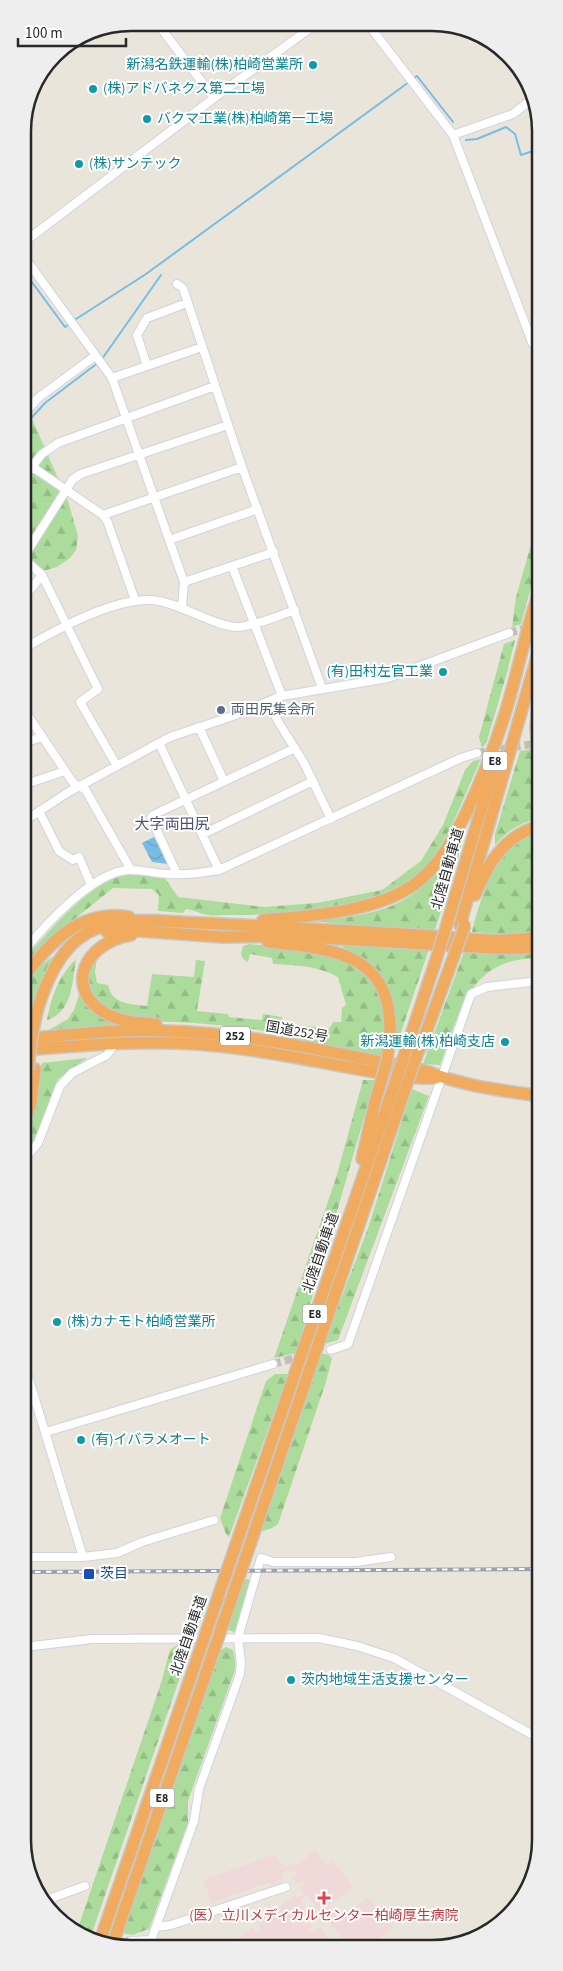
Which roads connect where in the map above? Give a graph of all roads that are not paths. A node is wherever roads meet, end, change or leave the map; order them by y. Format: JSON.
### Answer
{"nodes":[{"id":1,"x":163,"y":31,"type":"edge"},
{"id":2,"x":306,"y":31,"type":"edge"},
{"id":3,"x":373,"y":31,"type":"edge"},
{"id":4,"x":214,"y":98,"type":"junction"},
{"id":5,"x":527,"y":103,"type":"edge"},
{"id":6,"x":453,"y":136,"type":"junction"},
{"id":7,"x":31,"y":237,"type":"edge"},
{"id":8,"x":31,"y":266,"type":"edge"},
{"id":9,"x":177,"y":284,"type":"dead end"},
{"id":10,"x":187,"y":303,"type":"junction"},
{"id":11,"x":532,"y":342,"type":"edge"},
{"id":12,"x":202,"y":347,"type":"junction"},
{"id":13,"x":95,"y":356,"type":"junction"},
{"id":14,"x":147,"y":366,"type":"junction"},
{"id":15,"x":112,"y":378,"type":"junction"},
{"id":16,"x":215,"y":386,"type":"junction"},
{"id":17,"x":31,"y":406,"type":"edge"},
{"id":18,"x":126,"y":418,"type":"junction"},
{"id":19,"x":228,"y":425,"type":"junction"},
{"id":20,"x":139,"y":456,"type":"junction"},
{"id":21,"x":31,"y":466,"type":"joint"},
{"id":22,"x":242,"y":467,"type":"junction"},
{"id":23,"x":66,"y":489,"type":"junction"},
{"id":24,"x":153,"y":497,"type":"junction"},
{"id":25,"x":258,"y":509,"type":"junction"},
{"id":26,"x":103,"y":515,"type":"junction"},
{"id":27,"x":169,"y":540,"type":"junction"},
{"id":28,"x":31,"y":545,"type":"edge"},
{"id":29,"x":274,"y":552,"type":"junction"},
{"id":30,"x":31,"y":565,"type":"edge"},
{"id":31,"x":232,"y":566,"type":"junction"},
{"id":32,"x":42,"y":575,"type":"junction"},
{"id":33,"x":184,"y":582,"type":"junction"},
{"id":34,"x":31,"y":588,"type":"edge"},
{"id":35,"x":135,"y":600,"type":"junction"},
{"id":36,"x":182,"y":607,"type":"junction"},
{"id":37,"x":295,"y":610,"type":"junction"},
{"id":38,"x":532,"y":617,"type":"edge"},
{"id":39,"x":66,"y":624,"type":"junction"},
{"id":40,"x":253,"y":624,"type":"junction"},
{"id":41,"x":532,"y":624,"type":"edge"},
{"id":42,"x":509,"y":633,"type":"tunnel mouth"},
{"id":43,"x":31,"y":644,"type":"edge"},
{"id":44,"x":532,"y":675,"type":"edge"},
{"id":45,"x":322,"y":688,"type":"junction"},
{"id":46,"x":282,"y":696,"type":"junction"},
{"id":47,"x":268,"y":702,"type":"junction"},
{"id":48,"x":31,"y":720,"type":"edge"},
{"id":49,"x":199,"y":727,"type":"junction"},
{"id":50,"x":42,"y":737,"type":"junction"},
{"id":51,"x":31,"y":740,"type":"edge"},
{"id":52,"x":159,"y":743,"type":"junction"},
{"id":53,"x":295,"y":748,"type":"junction"},
{"id":54,"x":477,"y":754,"type":"tunnel mouth"},
{"id":55,"x":117,"y":766,"type":"junction"},
{"id":56,"x":65,"y":771,"type":"junction"},
{"id":57,"x":224,"y":781,"type":"junction"},
{"id":58,"x":313,"y":781,"type":"junction"},
{"id":59,"x":31,"y":782,"type":"edge"},
{"id":60,"x":79,"y":786,"type":"junction"},
{"id":61,"x":186,"y":799,"type":"junction"},
{"id":62,"x":39,"y":811,"type":"junction"},
{"id":63,"x":31,"y":817,"type":"edge"},
{"id":64,"x":330,"y":819,"type":"junction"},
{"id":65,"x":532,"y":829,"type":"edge"},
{"id":66,"x":202,"y":834,"type":"junction"},
{"id":67,"x":131,"y":870,"type":"junction"},
{"id":68,"x":219,"y":870,"type":"junction"},
{"id":69,"x":177,"y":874,"type":"junction"},
{"id":70,"x":91,"y":885,"type":"junction"},
{"id":71,"x":153,"y":921,"type":"junction"},
{"id":72,"x":224,"y":924,"type":"junction"},
{"id":73,"x":462,"y":925,"type":"junction"},
{"id":74,"x":152,"y":933,"type":"junction"},
{"id":75,"x":223,"y":937,"type":"junction"},
{"id":76,"x":532,"y":937,"type":"edge"},
{"id":77,"x":31,"y":942,"type":"edge"},
{"id":78,"x":532,"y":947,"type":"edge"},
{"id":79,"x":31,"y":968,"type":"edge"},
{"id":80,"x":532,"y":982,"type":"edge"},
{"id":81,"x":40,"y":1011,"type":"junction"},
{"id":82,"x":31,"y":1038,"type":"edge"},
{"id":83,"x":419,"y":1039,"type":"junction"},
{"id":84,"x":116,"y":1042,"type":"junction"},
{"id":85,"x":291,"y":1046,"type":"junction"},
{"id":86,"x":31,"y":1049,"type":"edge"},
{"id":87,"x":31,"y":1054,"type":"edge"},
{"id":88,"x":32,"y":1069,"type":"junction"},
{"id":89,"x":31,"y":1073,"type":"edge"},
{"id":90,"x":443,"y":1078,"type":"junction"},
{"id":91,"x":532,"y":1095,"type":"edge"},
{"id":92,"x":31,"y":1102,"type":"edge"},
{"id":93,"x":31,"y":1152,"type":"edge"},
{"id":94,"x":332,"y":1266,"type":"junction"},
{"id":95,"x":331,"y":1350,"type":"dead end"},
{"id":96,"x":273,"y":1364,"type":"tunnel mouth"},
{"id":97,"x":31,"y":1385,"type":"edge"},
{"id":98,"x":46,"y":1432,"type":"junction"},
{"id":99,"x":214,"y":1520,"type":"dead end"},
{"id":100,"x":31,"y":1557,"type":"edge"},
{"id":101,"x":83,"y":1557,"type":"junction"},
{"id":102,"x":391,"y":1557,"type":"dead end"},
{"id":103,"x":238,"y":1638,"type":"junction"},
{"id":104,"x":31,"y":1646,"type":"edge"},
{"id":105,"x":532,"y":1735,"type":"edge"},
{"id":106,"x":86,"y":1886,"type":"dead end"},
{"id":107,"x":286,"y":1887,"type":"dead end"},
{"id":108,"x":50,"y":1898,"type":"edge"},
{"id":109,"x":156,"y":1927,"type":"junction"},
{"id":110,"x":102,"y":1935,"type":"edge"},
{"id":111,"x":115,"y":1938,"type":"edge"},
{"id":112,"x":152,"y":1940,"type":"edge"}],
"edges":[{"from":1,"to":4,"type":"street"},
{"from":2,"to":4,"type":"street"},
{"from":3,"to":6,"type":"street"},
{"from":4,"to":7,"type":"street"},
{"from":5,"to":6,"type":"street"},
{"from":6,"to":11,"type":"street"},
{"from":8,"to":13,"type":"street"},
{"from":9,"to":10,"type":"street"},
{"from":10,"to":12,"type":"street"},
{"from":10,"to":14,"type":"street"},
{"from":12,"to":14,"type":"street"},
{"from":12,"to":16,"type":"street"},
{"from":13,"to":15,"type":"street"},
{"from":13,"to":17,"type":"street"},
{"from":14,"to":15,"type":"street"},
{"from":15,"to":18,"type":"street"},
{"from":16,"to":18,"type":"street"},
{"from":16,"to":19,"type":"street"},
{"from":18,"to":20,"type":"street"},
{"from":18,"to":21,"type":"street"},
{"from":19,"to":20,"type":"street"},
{"from":19,"to":22,"type":"street"},
{"from":20,"to":23,"type":"street"},
{"from":20,"to":24,"type":"street"},
{"from":21,"to":23,"type":"street"},
{"from":22,"to":24,"type":"street"},
{"from":22,"to":25,"type":"street"},
{"from":23,"to":26,"type":"street"},
{"from":23,"to":28,"type":"street"},
{"from":24,"to":26,"type":"street"},
{"from":24,"to":27,"type":"street"},
{"from":25,"to":27,"type":"street"},
{"from":25,"to":29,"type":"street"},
{"from":26,"to":35,"type":"street"},
{"from":27,"to":33,"type":"street"},
{"from":29,"to":31,"type":"street"},
{"from":29,"to":37,"type":"street"},
{"from":30,"to":32,"type":"street"},
{"from":31,"to":33,"type":"street"},
{"from":31,"to":40,"type":"street"},
{"from":32,"to":34,"type":"street"},
{"from":32,"to":39,"type":"street"},
{"from":33,"to":36,"type":"street"},
{"from":35,"to":36,"type":"street"},
{"from":35,"to":39,"type":"street"},
{"from":36,"to":40,"type":"street"},
{"from":37,"to":40,"type":"street"},
{"from":37,"to":45,"type":"street"},
{"from":38,"to":72,"type":"highway"},
{"from":39,"to":43,"type":"street"},
{"from":39,"to":55,"type":"street"},
{"from":40,"to":46,"type":"street"},
{"from":41,"to":83,"type":"highway","name":"北陸自動車道","number":"E8","bridge":true},
{"from":42,"to":45,"type":"street"},
{"from":44,"to":73,"type":"highway","name":"北陸自動車道","number":"E8"},
{"from":45,"to":46,"type":"street"},
{"from":46,"to":47,"type":"street"},
{"from":47,"to":49,"type":"street"},
{"from":47,"to":53,"type":"street"},
{"from":48,"to":50,"type":"street"},
{"from":49,"to":52,"type":"street"},
{"from":49,"to":57,"type":"street"},
{"from":50,"to":51,"type":"street"},
{"from":50,"to":56,"type":"street"},
{"from":52,"to":55,"type":"street"},
{"from":52,"to":61,"type":"street"},
{"from":53,"to":57,"type":"street"},
{"from":53,"to":58,"type":"street"},
{"from":54,"to":64,"type":"street"},
{"from":55,"to":60,"type":"street"},
{"from":56,"to":59,"type":"street"},
{"from":56,"to":60,"type":"street"},
{"from":57,"to":61,"type":"street"},
{"from":58,"to":64,"type":"street"},
{"from":58,"to":66,"type":"street"},
{"from":60,"to":62,"type":"street"},
{"from":60,"to":67,"type":"street"},
{"from":61,"to":66,"type":"street"},
{"from":61,"to":69,"type":"street"},
{"from":62,"to":63,"type":"street"},
{"from":62,"to":70,"type":"street"},
{"from":64,"to":68,"type":"street"},
{"from":65,"to":73,"type":"highway"},
{"from":66,"to":68,"type":"street"},
{"from":67,"to":69,"type":"street"},
{"from":67,"to":70,"type":"street"},
{"from":68,"to":69,"type":"street"},
{"from":70,"to":77,"type":"street"},
{"from":71,"to":72,"type":"highway"},
{"from":71,"to":79,"type":"highway"},
{"from":71,"to":81,"type":"highway"},
{"from":72,"to":76,"type":"highway"},
{"from":73,"to":83,"type":"highway","name":"北陸自動車道","number":"E8"},
{"from":74,"to":75,"type":"highway"},
{"from":74,"to":81,"type":"highway"},
{"from":74,"to":85,"type":"highway"},
{"from":75,"to":78,"type":"highway"},
{"from":75,"to":94,"type":"highway","bridge":true},
{"from":80,"to":90,"type":"street"},
{"from":81,"to":88,"type":"highway","bridge":true},
{"from":82,"to":85,"type":"highway","name":"国道252号","number":"252"},
{"from":83,"to":94,"type":"highway","name":"北陸自動車道","number":"E8","bridge":true},
{"from":83,"to":111,"type":"highway","name":"北陸自動車道","number":"E8","bridge":true},
{"from":84,"to":86,"type":"highway","name":"国道252号","number":"252"},
{"from":84,"to":87,"type":"highway"},
{"from":84,"to":90,"type":"highway","name":"国道252号","number":"252"},
{"from":84,"to":93,"type":"street"},
{"from":85,"to":90,"type":"highway","name":"国道252号","number":"252"},
{"from":88,"to":89,"type":"highway"},
{"from":88,"to":92,"type":"highway"},
{"from":90,"to":91,"type":"highway","name":"国道252号","number":"252"},
{"from":90,"to":95,"type":"street"},
{"from":94,"to":110,"type":"highway","name":"北陸自動車道","number":"E8","bridge":true},
{"from":96,"to":98,"type":"street"},
{"from":97,"to":98,"type":"street"},
{"from":98,"to":101,"type":"street"},
{"from":99,"to":101,"type":"street"},
{"from":100,"to":101,"type":"street"},
{"from":102,"to":103,"type":"street"},
{"from":103,"to":104,"type":"street"},
{"from":103,"to":105,"type":"street"},
{"from":103,"to":109,"type":"street"},
{"from":106,"to":108,"type":"street"},
{"from":107,"to":109,"type":"street"},
{"from":109,"to":112,"type":"street"}]}
